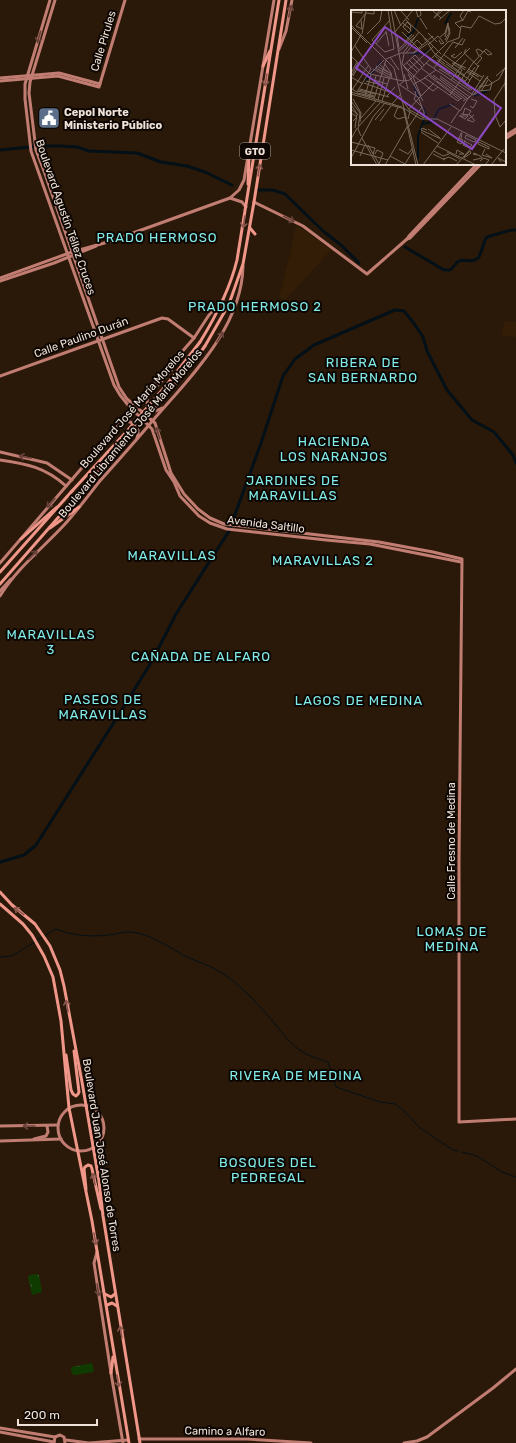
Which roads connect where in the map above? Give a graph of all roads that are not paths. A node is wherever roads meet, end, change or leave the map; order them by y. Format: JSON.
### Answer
{"nodes":[{"id":1,"x":50,"y":0,"type":"edge"},
{"id":2,"x":55,"y":0,"type":"edge"},
{"id":3,"x":125,"y":0,"type":"edge"},
{"id":4,"x":274,"y":0,"type":"edge"},
{"id":5,"x":279,"y":0,"type":"edge"},
{"id":6,"x":286,"y":0,"type":"edge"},
{"id":7,"x":292,"y":0,"type":"edge"},
{"id":8,"x":272,"y":47,"type":"junction"},
{"id":9,"x":279,"y":49,"type":"junction"},
{"id":10,"x":263,"y":66,"type":"junction"},
{"id":11,"x":32,"y":76,"type":"junction"},
{"id":12,"x":26,"y":77,"type":"junction"},
{"id":13,"x":0,"y":80,"type":"edge"},
{"id":14,"x":516,"y":130,"type":"edge"},
{"id":15,"x":506,"y":137,"type":"edge"},
{"id":16,"x":248,"y":156,"type":"junction"},
{"id":17,"x":476,"y":165,"type":"edge"},
{"id":18,"x":480,"y":165,"type":"edge"},
{"id":19,"x":248,"y":196,"type":"junction"},
{"id":20,"x":230,"y":198,"type":"junction"},
{"id":21,"x":254,"y":202,"type":"junction"},
{"id":22,"x":246,"y":207,"type":"junction"},
{"id":23,"x":250,"y":228,"type":"junction"},
{"id":24,"x":255,"y":234,"type":"dead end"},
{"id":25,"x":407,"y":240,"type":"junction"},
{"id":26,"x":73,"y":254,"type":"junction"},
{"id":27,"x":68,"y":256,"type":"junction"},
{"id":28,"x":243,"y":264,"type":"junction"},
{"id":29,"x":0,"y":278,"type":"edge"},
{"id":30,"x":0,"y":281,"type":"edge"},
{"id":31,"x":223,"y":300,"type":"junction"},
{"id":32,"x":194,"y":338,"type":"junction"},
{"id":33,"x":101,"y":340,"type":"junction"},
{"id":34,"x":174,"y":362,"type":"junction"},
{"id":35,"x":0,"y":376,"type":"edge"},
{"id":36,"x":165,"y":405,"type":"junction"},
{"id":37,"x":135,"y":406,"type":"junction"},
{"id":38,"x":132,"y":410,"type":"junction"},
{"id":39,"x":123,"y":421,"type":"junction"},
{"id":40,"x":153,"y":421,"type":"junction"},
{"id":41,"x":149,"y":425,"type":"junction"},
{"id":42,"x":143,"y":433,"type":"junction"},
{"id":43,"x":155,"y":438,"type":"junction"},
{"id":44,"x":137,"y":440,"type":"junction"},
{"id":45,"x":0,"y":452,"type":"edge"},
{"id":46,"x":0,"y":460,"type":"edge"},
{"id":47,"x":72,"y":480,"type":"junction"},
{"id":48,"x":66,"y":486,"type":"junction"},
{"id":49,"x":62,"y":504,"type":"junction"},
{"id":50,"x":79,"y":506,"type":"junction"},
{"id":51,"x":46,"y":530,"type":"junction"},
{"id":52,"x":21,"y":539,"type":"junction"},
{"id":53,"x":462,"y":561,"type":"junction"},
{"id":54,"x":0,"y":562,"type":"edge"},
{"id":55,"x":20,"y":570,"type":"junction"},
{"id":56,"x":0,"y":572,"type":"edge"},
{"id":57,"x":0,"y":584,"type":"edge"},
{"id":58,"x":0,"y":591,"type":"edge"},
{"id":59,"x":0,"y":596,"type":"edge"},
{"id":60,"x":0,"y":892,"type":"edge"},
{"id":61,"x":0,"y":904,"type":"edge"},
{"id":62,"x":75,"y":1044,"type":"junction"},
{"id":63,"x":63,"y":1046,"type":"junction"},
{"id":64,"x":86,"y":1105,"type":"junction"},
{"id":65,"x":69,"y":1108,"type":"junction"},
{"id":66,"x":516,"y":1119,"type":"edge"},
{"id":67,"x":58,"y":1125,"type":"junction"},
{"id":68,"x":0,"y":1126,"type":"edge"},
{"id":69,"x":47,"y":1126,"type":"junction"},
{"id":70,"x":61,"y":1139,"type":"junction"},
{"id":71,"x":0,"y":1141,"type":"edge"},
{"id":72,"x":27,"y":1141,"type":"junction"},
{"id":73,"x":93,"y":1147,"type":"junction"},
{"id":74,"x":77,"y":1151,"type":"junction"},
{"id":75,"x":87,"y":1200,"type":"junction"},
{"id":76,"x":103,"y":1216,"type":"junction"},
{"id":77,"x":97,"y":1252,"type":"junction"},
{"id":78,"x":105,"y":1294,"type":"junction"},
{"id":79,"x":115,"y":1294,"type":"junction"},
{"id":80,"x":107,"y":1305,"type":"junction"},
{"id":81,"x":117,"y":1306,"type":"junction"},
{"id":82,"x":113,"y":1355,"type":"junction"},
{"id":83,"x":516,"y":1369,"type":"edge"},
{"id":84,"x":111,"y":1373,"type":"junction"},
{"id":85,"x":0,"y":1428,"type":"edge"},
{"id":86,"x":0,"y":1432,"type":"edge"},
{"id":87,"x":55,"y":1437,"type":"junction"},
{"id":88,"x":65,"y":1441,"type":"edge"},
{"id":89,"x":139,"y":1441,"type":"edge"},
{"id":90,"x":123,"y":1442,"type":"edge"},
{"id":91,"x":128,"y":1442,"type":"edge"},
{"id":92,"x":54,"y":1443,"type":"edge"},
{"id":93,"x":311,"y":1443,"type":"edge"},
{"id":94,"x":404,"y":1443,"type":"edge"}],
"edges":[{"from":1,"to":12,"type":"street","name":"Boulevard Agustín Téllez Cruces","one_way":true},
{"from":2,"to":11,"type":"street","name":"Boulevard Agustín Téllez Cruces"},
{"from":3,"to":11,"type":"street","name":"Calle Pirules"},
{"from":4,"to":10,"type":"street"},
{"from":5,"to":8,"type":"main road","name":"Boulevard José María Morelos","number":"GTO"},
{"from":6,"to":9,"type":"main road","number":"GTO"},
{"from":9,"to":7,"type":"street","one_way":true},
{"from":8,"to":10,"type":"main road"},
{"from":8,"to":19,"type":"main road","name":"Boulevard José María Morelos","number":"GTO","one_way":true},
{"from":21,"to":9,"type":"main road","number":"GTO","one_way":true},
{"from":10,"to":16,"type":"street"},
{"from":11,"to":12,"type":"street"},
{"from":11,"to":26,"type":"street","name":"Boulevard Agustín Téllez Cruces"},
{"from":12,"to":13,"type":"street"},
{"from":12,"to":27,"type":"street","name":"Boulevard Agustín Téllez Cruces"},
{"from":14,"to":15,"type":"street"},
{"from":16,"to":19,"type":"main road"},
{"from":16,"to":20,"type":"street"},
{"from":17,"to":25,"type":"street"},
{"from":18,"to":25,"type":"street"},
{"from":19,"to":22,"type":"main road","name":"Boulevard José María Morelos","number":"GTO"},
{"from":20,"to":22,"type":"street"},
{"from":20,"to":26,"type":"street"},
{"from":21,"to":23,"type":"main road","number":"GTO"},
{"from":21,"to":25,"type":"street","one_way":true},
{"from":22,"to":31,"type":"main road","name":"Boulevard José María Morelos","number":"GTO","one_way":true},
{"from":23,"to":24,"type":"main road"},
{"from":23,"to":28,"type":"main road","number":"GTO"},
{"from":26,"to":27,"type":"street"},
{"from":26,"to":33,"type":"street","name":"Boulevard Agustín Téllez Cruces"},
{"from":27,"to":29,"type":"street"},
{"from":27,"to":30,"type":"street"},
{"from":27,"to":33,"type":"street","name":"Boulevard Agustín Téllez Cruces"},
{"from":36,"to":28,"type":"street","name":"Boulevard Libramiento José María Morelos","one_way":true},
{"from":28,"to":51,"type":"main road","name":"Boulevard José María Morelos","number":"GTO","bridge":true},
{"from":31,"to":32,"type":"street","name":"Boulevard Libramiento José María Morelos"},
{"from":31,"to":49,"type":"main road","name":"Boulevard José María Morelos","number":"GTO","bridge":true},
{"from":32,"to":33,"type":"street","name":"Calle Paulino Durán"},
{"from":32,"to":34,"type":"street","name":"Boulevard Libramiento José María Morelos"},
{"from":33,"to":35,"type":"street","name":"Calle Paulino Durán"},
{"from":33,"to":37,"type":"street","name":"Boulevard Agustín Téllez Cruces"},
{"from":33,"to":38,"type":"street","name":"Boulevard Agustín Téllez Cruces"},
{"from":34,"to":36,"type":"street"},
{"from":34,"to":37,"type":"street","name":"Boulevard Libramiento José María Morelos"},
{"from":36,"to":40,"type":"street","name":"Boulevard Libramiento José María Morelos"},
{"from":37,"to":38,"type":"street","name":"Boulevard Libramiento José María Morelos"},
{"from":37,"to":40,"type":"street","name":"Avenida Saltillo"},
{"from":38,"to":39,"type":"street","name":"Boulevard Libramiento José María Morelos"},
{"from":38,"to":41,"type":"street","name":"Avenida Saltillo"},
{"from":39,"to":44,"type":"street"},
{"from":39,"to":47,"type":"street","name":"Boulevard Libramiento José María Morelos"},
{"from":40,"to":41,"type":"street","name":"Boulevard Libramiento José María Morelos"},
{"from":53,"to":40,"type":"street","name":"Avenida Saltillo","one_way":true},
{"from":41,"to":42,"type":"street","name":"Boulevard Libramiento José María Morelos"},
{"from":41,"to":43,"type":"street","name":"Avenida Saltillo"},
{"from":42,"to":43,"type":"street"},
{"from":42,"to":44,"type":"street","name":"Boulevard Libramiento José María Morelos"},
{"from":43,"to":53,"type":"street","name":"Avenida Saltillo"},
{"from":44,"to":50,"type":"street","name":"Boulevard Libramiento José María Morelos"},
{"from":47,"to":45,"type":"street","one_way":true},
{"from":46,"to":48,"type":"street"},
{"from":47,"to":48,"type":"street","name":"Boulevard Libramiento José María Morelos"},
{"from":48,"to":52,"type":"street","name":"Boulevard Libramiento José María Morelos","one_way":true},
{"from":49,"to":52,"type":"main road"},
{"from":49,"to":56,"type":"main road","name":"Boulevard José María Morelos","number":"GTO"},
{"from":50,"to":51,"type":"main road"},
{"from":55,"to":50,"type":"street","name":"Boulevard Libramiento José María Morelos","one_way":true},
{"from":51,"to":57,"type":"main road","name":"Boulevard José María Morelos","number":"GTO"},
{"from":52,"to":54,"type":"street","name":"Boulevard Libramiento José María Morelos"},
{"from":53,"to":66,"type":"street","name":"Calle Fresno de Medina"},
{"from":55,"to":58,"type":"street"},
{"from":55,"to":59,"type":"street","name":"Boulevard Libramiento José María Morelos"},
{"from":62,"to":60,"type":"main road","name":"Boulevard Juan José Alonso de Torres","one_way":true},
{"from":61,"to":63,"type":"main road","name":"Boulevard Juan José Alonso de Torres"},
{"from":62,"to":63,"type":"main road"},
{"from":62,"to":64,"type":"main road","name":"Boulevard Juan José Alonso de Torres"},
{"from":63,"to":65,"type":"main road","name":"Boulevard Juan José Alonso de Torres"},
{"from":64,"to":65,"type":"street"},
{"from":64,"to":73,"type":"main road","name":"Boulevard Juan José Alonso de Torres"},
{"from":64,"to":73,"type":"street"},
{"from":65,"to":67,"type":"street"},
{"from":65,"to":74,"type":"main road","name":"Boulevard Juan José Alonso de Torres"},
{"from":67,"to":69,"type":"street"},
{"from":67,"to":70,"type":"street"},
{"from":69,"to":68,"type":"street","one_way":true},
{"from":69,"to":72,"type":"street"},
{"from":70,"to":72,"type":"street"},
{"from":70,"to":74,"type":"street"},
{"from":71,"to":72,"type":"street"},
{"from":73,"to":74,"type":"street"},
{"from":73,"to":76,"type":"main road","name":"Boulevard Juan José Alonso de Torres"},
{"from":74,"to":75,"type":"main road","name":"Boulevard Juan José Alonso de Torres"},
{"from":76,"to":75,"type":"main road","one_way":true},
{"from":75,"to":77,"type":"main road","name":"Boulevard Juan José Alonso de Torres","one_way":true},
{"from":76,"to":79,"type":"main road","name":"Boulevard Juan José Alonso de Torres"},
{"from":77,"to":78,"type":"main road","name":"Boulevard Juan José Alonso de Torres"},
{"from":77,"to":84,"type":"street","one_way":true},
{"from":78,"to":79,"type":"main road"},
{"from":78,"to":80,"type":"main road","name":"Boulevard Juan José Alonso de Torres"},
{"from":79,"to":81,"type":"main road","name":"Boulevard Juan José Alonso de Torres"},
{"from":80,"to":81,"type":"main road"},
{"from":80,"to":82,"type":"main road","name":"Boulevard Juan José Alonso de Torres"},
{"from":89,"to":81,"type":"main road","name":"Boulevard Juan José Alonso de Torres","one_way":true},
{"from":82,"to":84,"type":"main road"},
{"from":82,"to":91,"type":"main road","name":"Boulevard Juan José Alonso de Torres","one_way":true},
{"from":83,"to":94,"type":"street"},
{"from":84,"to":90,"type":"street"},
{"from":85,"to":87,"type":"street"},
{"from":86,"to":92,"type":"street"},
{"from":87,"to":88,"type":"street"},
{"from":87,"to":92,"type":"street"},
{"from":88,"to":90,"type":"street"},
{"from":89,"to":93,"type":"street","name":"Camino a Alfaro"},
{"from":90,"to":91,"type":"street"}]}
